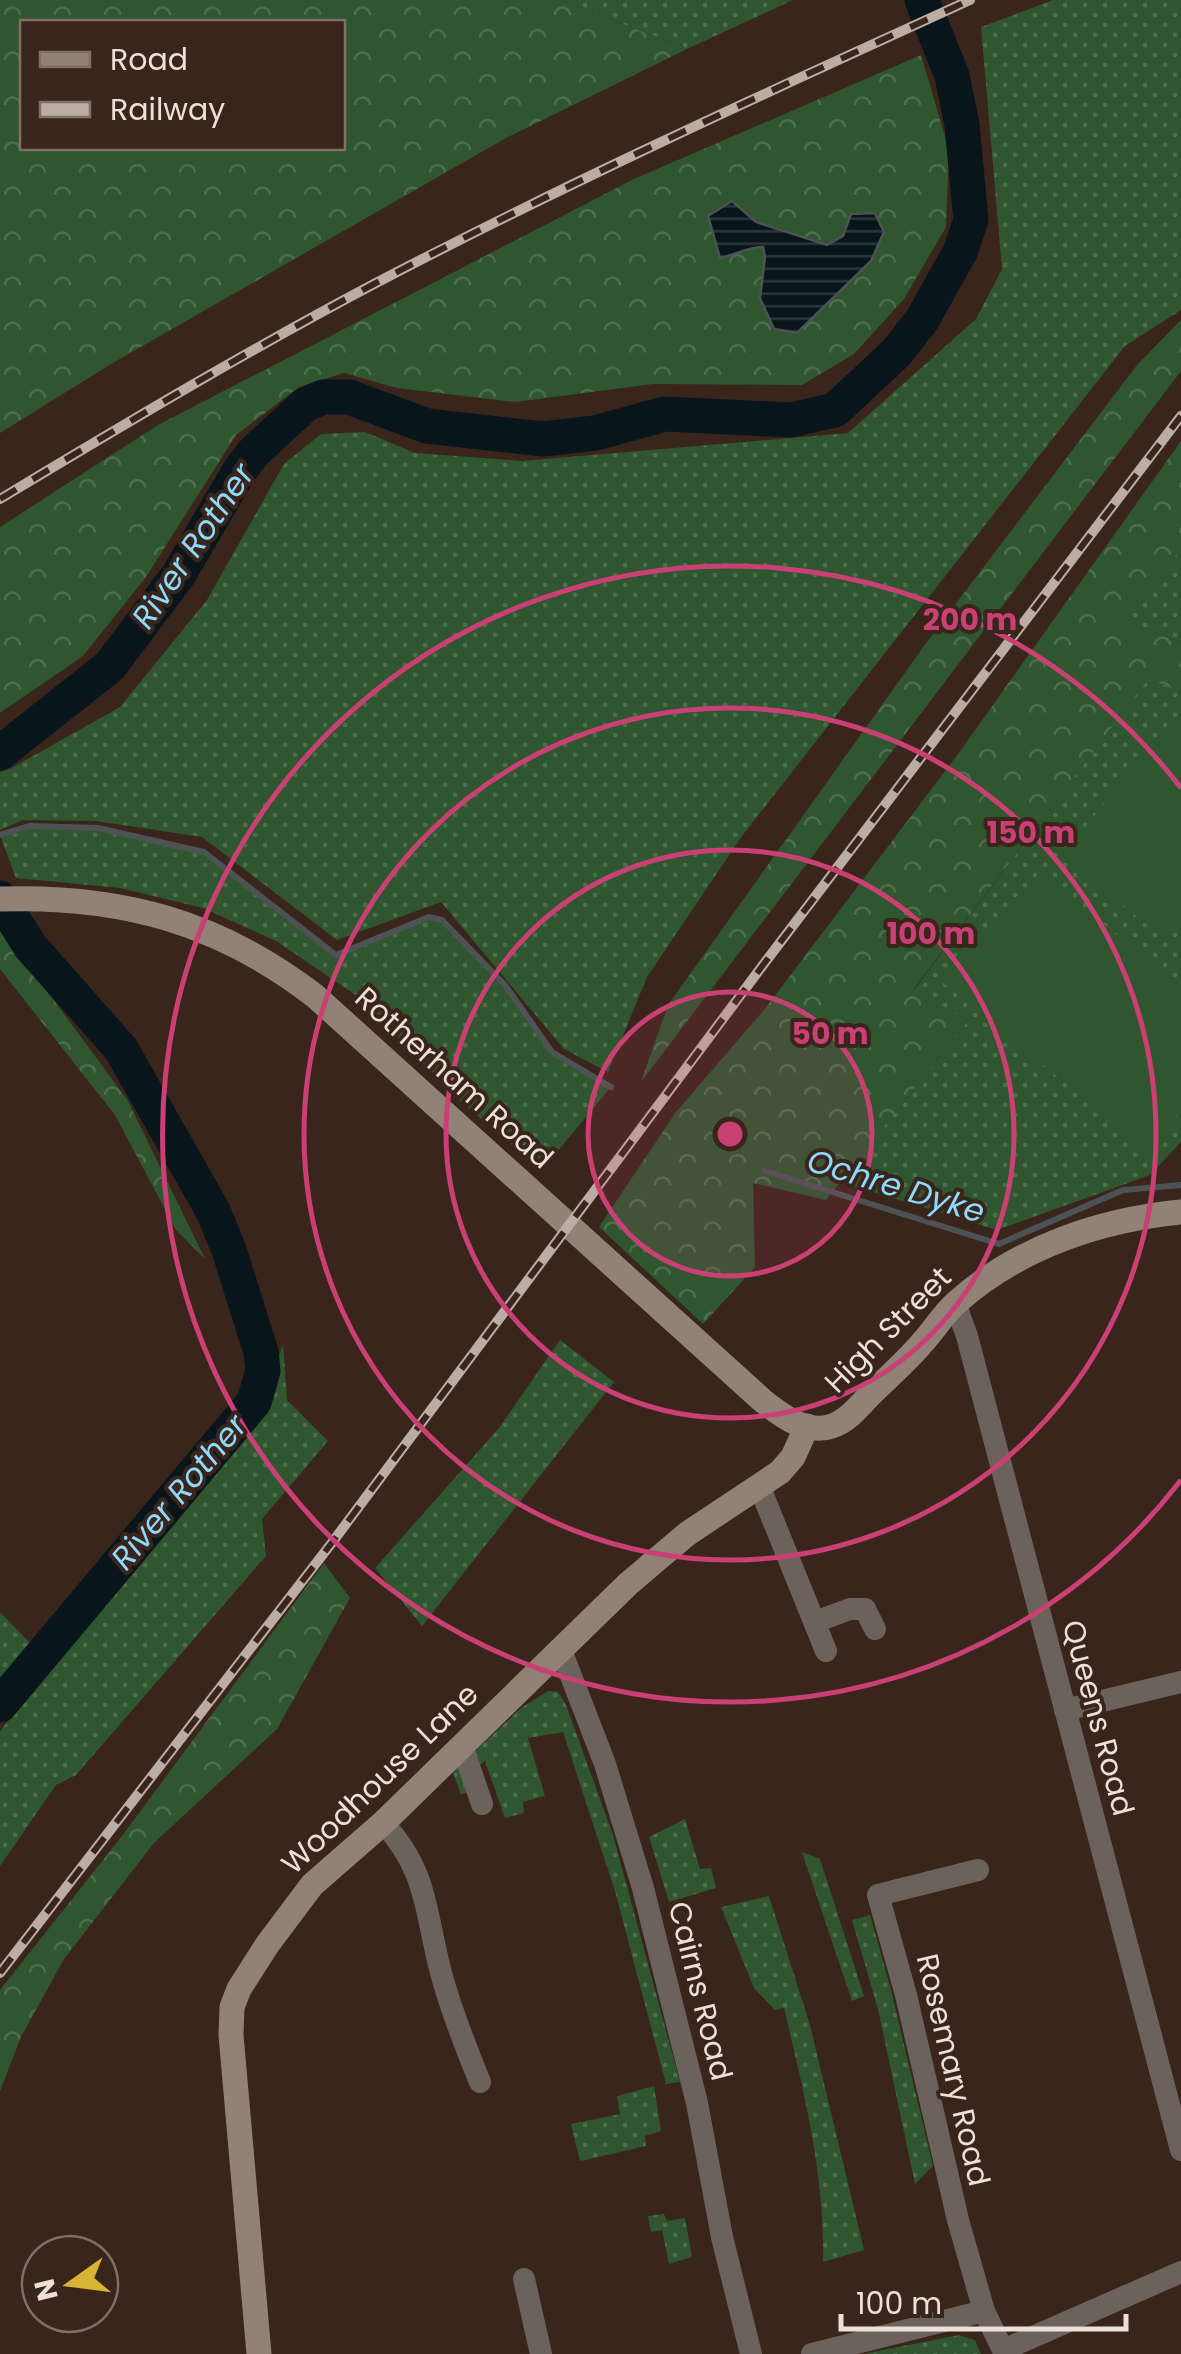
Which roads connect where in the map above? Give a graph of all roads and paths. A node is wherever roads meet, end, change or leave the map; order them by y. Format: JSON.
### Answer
{"nodes":[{"id":1,"x":0,"y":898,"type":"edge"},
{"id":2,"x":1181,"y":1212,"type":"edge"},
{"id":3,"x":955,"y":1303,"type":"junction"},
{"id":4,"x":807,"y":1426,"type":"junction"},
{"id":5,"x":760,"y":1488,"type":"junction"},
{"id":6,"x":815,"y":1622,"type":"junction"},
{"id":7,"x":876,"y":1629,"type":"dead end"},
{"id":8,"x":561,"y":1650,"type":"junction"},
{"id":9,"x":826,"y":1651,"type":"dead end"},
{"id":10,"x":1181,"y":1682,"type":"edge"},
{"id":11,"x":1065,"y":1710,"type":"junction"},
{"id":12,"x":462,"y":1746,"type":"junction"},
{"id":13,"x":482,"y":1804,"type":"dead end"},
{"id":14,"x":383,"y":1823,"type":"junction"},
{"id":15,"x":978,"y":1870,"type":"dead end"},
{"id":16,"x":480,"y":2082,"type":"dead end"},
{"id":17,"x":1181,"y":2150,"type":"edge"},
{"id":18,"x":1181,"y":2272,"type":"edge"},
{"id":19,"x":524,"y":2279,"type":"dead end"},
{"id":20,"x":984,"y":2311,"type":"junction"},
{"id":21,"x":1004,"y":2352,"type":"edge"},
{"id":22,"x":259,"y":2354,"type":"edge"},
{"id":23,"x":541,"y":2354,"type":"edge"},
{"id":24,"x":751,"y":2354,"type":"edge"},
{"id":25,"x":812,"y":2354,"type":"edge"}],
"edges":[{"from":1,"to":4,"type":"street","name":"Rotherham Road"},
{"from":2,"to":3,"type":"street","name":"High Street"},
{"from":3,"to":4,"type":"street","name":"High Street"},
{"from":3,"to":11,"type":"street","name":"Queens Road"},
{"from":4,"to":5,"type":"street","name":"Woodhouse Lane"},
{"from":5,"to":6,"type":"street"},
{"from":5,"to":8,"type":"street","name":"Woodhouse Lane"},
{"from":6,"to":7,"type":"street"},
{"from":6,"to":9,"type":"street"},
{"from":8,"to":12,"type":"street","name":"Woodhouse Lane"},
{"from":8,"to":24,"type":"street","name":"Cairns Road"},
{"from":10,"to":11,"type":"street"},
{"from":11,"to":17,"type":"street","name":"Queens Road"},
{"from":12,"to":13,"type":"street"},
{"from":12,"to":14,"type":"street","name":"Woodhouse Lane"},
{"from":14,"to":16,"type":"street"},
{"from":14,"to":22,"type":"street","name":"Woodhouse Lane"},
{"from":15,"to":20,"type":"street","name":"Rosemary Road"},
{"from":18,"to":21,"type":"street"},
{"from":19,"to":23,"type":"street"},
{"from":20,"to":21,"type":"street","name":"Rosemary Road"},
{"from":20,"to":25,"type":"street"}]}
